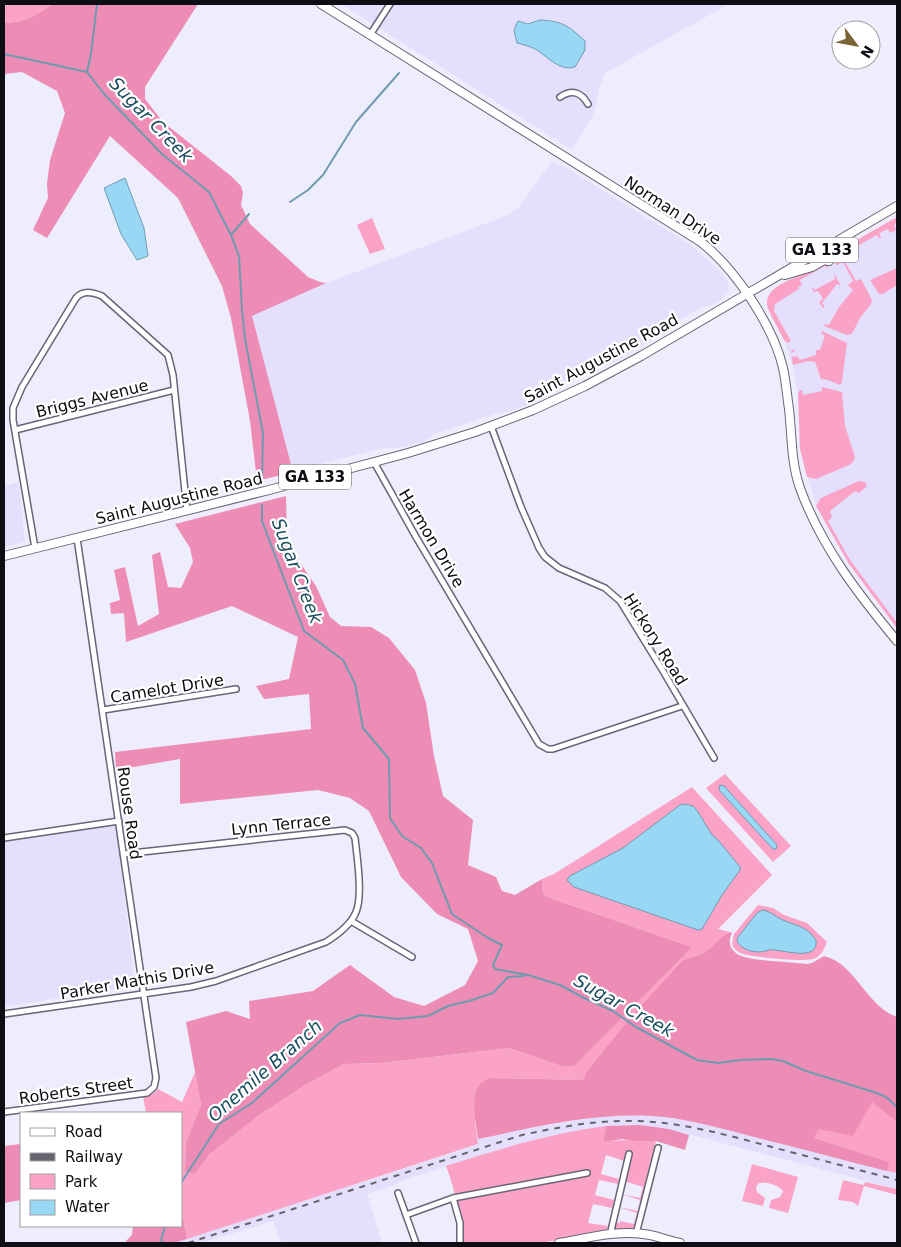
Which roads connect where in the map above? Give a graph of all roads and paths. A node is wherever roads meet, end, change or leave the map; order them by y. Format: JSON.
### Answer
{"nodes":[{"id":1,"x":321,"y":4,"type":"edge"},
{"id":2,"x":390,"y":4,"type":"edge"},
{"id":3,"x":370,"y":35,"type":"junction"},
{"id":4,"x":560,"y":97,"type":"dead end"},
{"id":5,"x":588,"y":104,"type":"dead end"},
{"id":6,"x":897,"y":206,"type":"edge"},
{"id":7,"x":829,"y":260,"type":"dead end"},
{"id":8,"x":774,"y":279,"type":"junction"},
{"id":9,"x":748,"y":294,"type":"junction"},
{"id":10,"x":174,"y":390,"type":"junction"},
{"id":11,"x":491,"y":426,"type":"junction"},
{"id":12,"x":15,"y":430,"type":"junction"},
{"id":13,"x":374,"y":462,"type":"junction"},
{"id":14,"x":188,"y":511,"type":"junction"},
{"id":15,"x":77,"y":538,"type":"junction"},
{"id":16,"x":35,"y":548,"type":"junction"},
{"id":17,"x":4,"y":556,"type":"edge"},
{"id":18,"x":469,"y":626,"type":"joint"},
{"id":19,"x":897,"y":641,"type":"edge"},
{"id":20,"x":236,"y":689,"type":"dead end"},
{"id":21,"x":682,"y":706,"type":"junction"},
{"id":22,"x":103,"y":710,"type":"junction"},
{"id":23,"x":714,"y":758,"type":"dead end"},
{"id":24,"x":119,"y":821,"type":"junction"},
{"id":25,"x":4,"y":838,"type":"edge"},
{"id":26,"x":123,"y":854,"type":"junction"},
{"id":27,"x":351,"y":921,"type":"junction"},
{"id":28,"x":412,"y":957,"type":"dead end"},
{"id":29,"x":143,"y":994,"type":"junction"},
{"id":30,"x":4,"y":1014,"type":"edge"},
{"id":31,"x":151,"y":1091,"type":"joint"},
{"id":32,"x":4,"y":1112,"type":"edge"},
{"id":33,"x":658,"y":1148,"type":"dead end"},
{"id":34,"x":628,"y":1154,"type":"dead end"},
{"id":35,"x":587,"y":1172,"type":"dead end"},
{"id":36,"x":398,"y":1193,"type":"dead end"},
{"id":37,"x":453,"y":1198,"type":"junction"},
{"id":38,"x":406,"y":1215,"type":"junction"},
{"id":39,"x":636,"y":1234,"type":"junction"},
{"id":40,"x":610,"y":1235,"type":"junction"},
{"id":41,"x":595,"y":1240,"type":"edge"},
{"id":42,"x":663,"y":1241,"type":"edge"},
{"id":43,"x":416,"y":1243,"type":"edge"},
{"id":44,"x":460,"y":1243,"type":"edge"},
{"id":45,"x":559,"y":1243,"type":"edge"},
{"id":46,"x":680,"y":1243,"type":"edge"}],
"edges":[{"from":1,"to":3,"type":"street","name":"Norman Drive"},
{"from":2,"to":3,"type":"street"},
{"from":3,"to":9,"type":"street","name":"Norman Drive"},
{"from":4,"to":5,"type":"street"},
{"from":6,"to":8,"type":"street","name":"Saint Augustine Road","number":"GA 133"},
{"from":7,"to":8,"type":"street"},
{"from":8,"to":9,"type":"street","name":"Saint Augustine Road","number":"GA 133"},
{"from":9,"to":11,"type":"street","name":"Saint Augustine Road","number":"GA 133"},
{"from":9,"to":19,"type":"street","name":"Norman Drive"},
{"from":10,"to":12,"type":"street","name":"Briggs Avenue"},
{"from":10,"to":12,"type":"street"},
{"from":10,"to":14,"type":"street"},
{"from":11,"to":13,"type":"street","name":"Saint Augustine Road","number":"GA 133"},
{"from":11,"to":21,"type":"street","name":"Hickory Road"},
{"from":12,"to":16,"type":"street"},
{"from":13,"to":14,"type":"street","name":"Saint Augustine Road","number":"GA 133"},
{"from":13,"to":18,"type":"street","name":"Harmon Drive"},
{"from":14,"to":15,"type":"street","name":"Saint Augustine Road","number":"GA 133"},
{"from":15,"to":16,"type":"street","name":"Saint Augustine Road","number":"GA 133"},
{"from":15,"to":22,"type":"street","name":"Rouse Road"},
{"from":16,"to":17,"type":"street","name":"Saint Augustine Road","number":"GA 133"},
{"from":18,"to":21,"type":"street","name":"Hickory Road"},
{"from":20,"to":22,"type":"street","name":"Camelot Drive"},
{"from":21,"to":23,"type":"street","name":"Hickory Road"},
{"from":22,"to":24,"type":"street","name":"Rouse Road"},
{"from":24,"to":25,"type":"street"},
{"from":24,"to":26,"type":"street","name":"Rouse Road"},
{"from":26,"to":27,"type":"street","name":"Lynn Terrace"},
{"from":26,"to":29,"type":"street","name":"Rouse Road"},
{"from":27,"to":28,"type":"street"},
{"from":27,"to":29,"type":"street","name":"Parker Mathis Drive"},
{"from":29,"to":30,"type":"street","name":"Parker Mathis Drive"},
{"from":29,"to":31,"type":"street","name":"Rouse Road"},
{"from":31,"to":32,"type":"street","name":"Roberts Street"},
{"from":33,"to":39,"type":"street"},
{"from":34,"to":40,"type":"street"},
{"from":35,"to":37,"type":"street"},
{"from":36,"to":38,"type":"street"},
{"from":37,"to":38,"type":"street"},
{"from":37,"to":44,"type":"street"},
{"from":38,"to":43,"type":"street"},
{"from":39,"to":40,"type":"street"},
{"from":39,"to":42,"type":"street"},
{"from":40,"to":41,"type":"street"},
{"from":41,"to":45,"type":"street"},
{"from":42,"to":46,"type":"street"}]}
